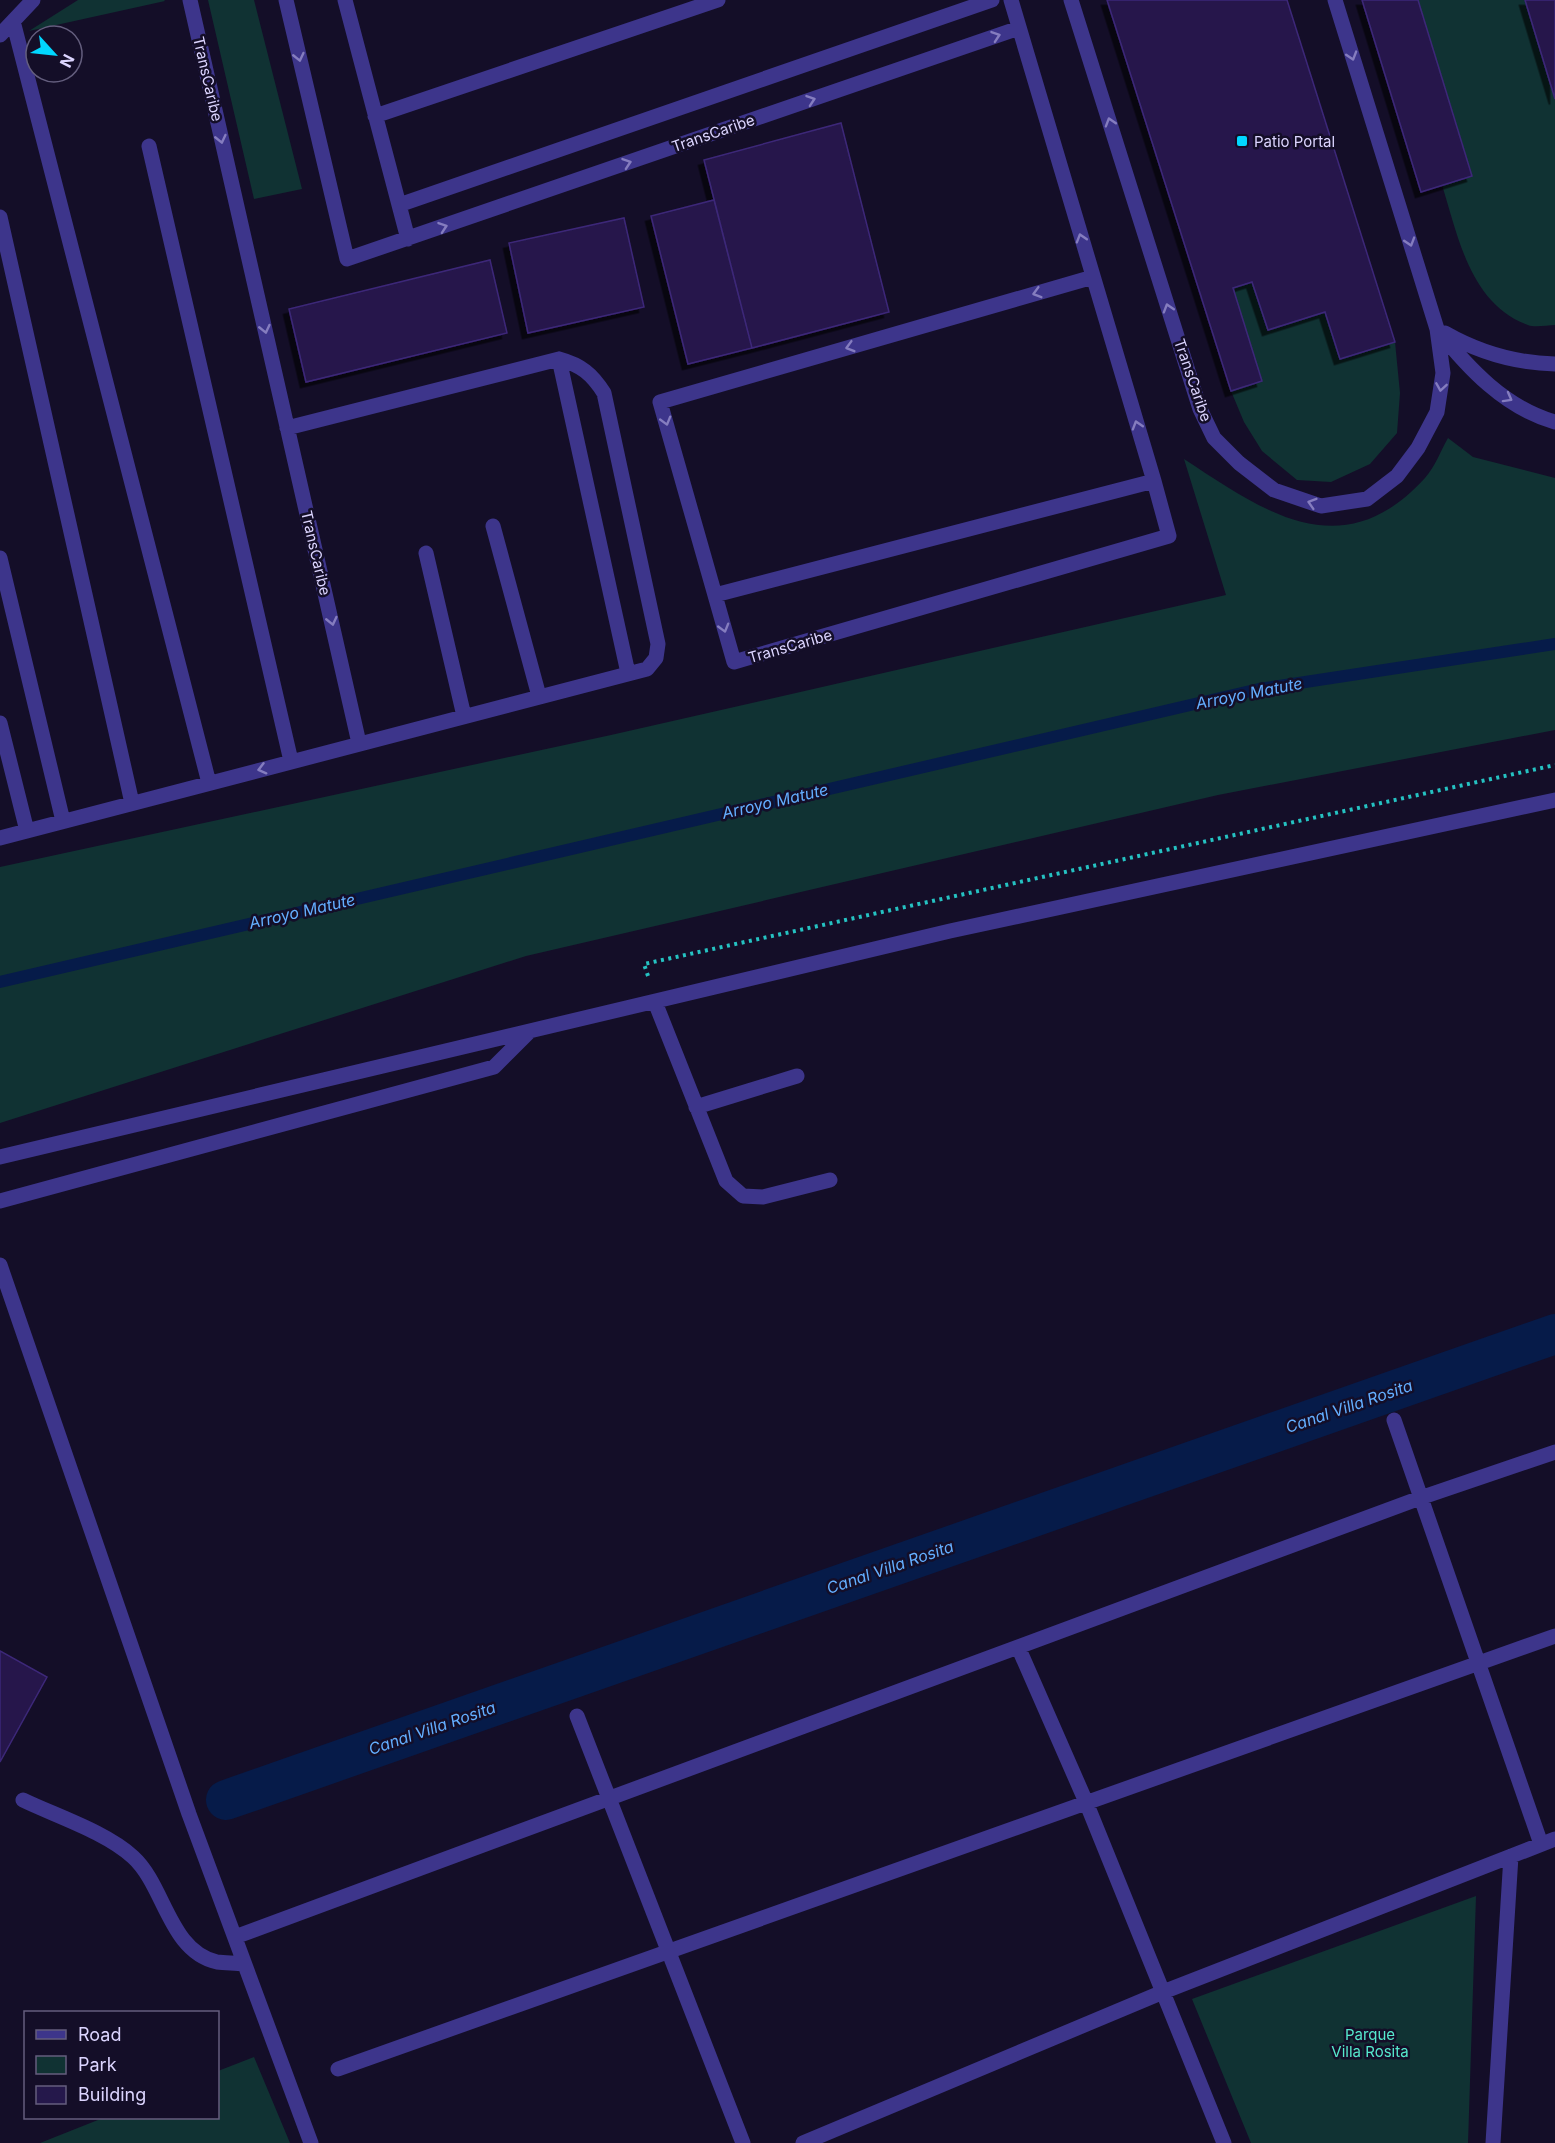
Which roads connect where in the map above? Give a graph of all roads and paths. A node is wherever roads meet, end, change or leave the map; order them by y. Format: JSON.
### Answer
{"nodes":[{"id":1,"x":33,"y":0,"type":"edge"},
{"id":2,"x":189,"y":0,"type":"edge"},
{"id":3,"x":286,"y":0,"type":"edge"},
{"id":4,"x":718,"y":0,"type":"edge"},
{"id":5,"x":992,"y":0,"type":"edge"},
{"id":6,"x":1011,"y":0,"type":"edge"},
{"id":7,"x":1071,"y":0,"type":"edge"},
{"id":8,"x":1335,"y":0,"type":"edge"},
{"id":9,"x":349,"y":1,"type":"edge"},
{"id":10,"x":13,"y":21,"type":"junction"},
{"id":11,"x":1019,"y":28,"type":"junction"},
{"id":12,"x":0,"y":35,"type":"edge"},
{"id":13,"x":375,"y":116,"type":"junction"},
{"id":14,"x":149,"y":146,"type":"dead end"},
{"id":15,"x":399,"y":205,"type":"junction"},
{"id":16,"x":0,"y":217,"type":"edge"},
{"id":17,"x":408,"y":239,"type":"junction"},
{"id":18,"x":1093,"y":277,"type":"junction"},
{"id":19,"x":1437,"y":329,"type":"junction"},
{"id":20,"x":559,"y":359,"type":"junction"},
{"id":21,"x":1555,"y":364,"type":"edge"},
{"id":22,"x":1555,"y":422,"type":"edge"},
{"id":23,"x":287,"y":428,"type":"junction"},
{"id":24,"x":1154,"y":481,"type":"junction"},
{"id":25,"x":493,"y":526,"type":"dead end"},
{"id":26,"x":426,"y":553,"type":"dead end"},
{"id":27,"x":0,"y":558,"type":"edge"},
{"id":28,"x":715,"y":595,"type":"junction"},
{"id":29,"x":628,"y":673,"type":"junction"},
{"id":30,"x":539,"y":696,"type":"junction"},
{"id":31,"x":464,"y":716,"type":"junction"},
{"id":32,"x":0,"y":723,"type":"edge"},
{"id":33,"x":359,"y":744,"type":"junction"},
{"id":34,"x":291,"y":761,"type":"junction"},
{"id":35,"x":1555,"y":765,"type":"edge"},
{"id":36,"x":208,"y":783,"type":"junction"},
{"id":37,"x":1555,"y":800,"type":"edge"},
{"id":38,"x":132,"y":803,"type":"junction"},
{"id":39,"x":63,"y":821,"type":"junction"},
{"id":40,"x":27,"y":831,"type":"junction"},
{"id":41,"x":0,"y":838,"type":"edge"},
{"id":42,"x":655,"y":1002,"type":"junction"},
{"id":43,"x":530,"y":1032,"type":"junction"},
{"id":44,"x":797,"y":1076,"type":"dead end"},
{"id":45,"x":696,"y":1107,"type":"junction"},
{"id":46,"x":0,"y":1157,"type":"edge"},
{"id":47,"x":830,"y":1180,"type":"dead end"},
{"id":48,"x":0,"y":1201,"type":"edge"},
{"id":49,"x":0,"y":1265,"type":"edge"},
{"id":50,"x":1394,"y":1420,"type":"dead end"},
{"id":51,"x":1555,"y":1452,"type":"edge"},
{"id":52,"x":1420,"y":1498,"type":"junction"},
{"id":53,"x":1555,"y":1636,"type":"edge"},
{"id":54,"x":1019,"y":1649,"type":"junction"},
{"id":55,"x":1480,"y":1664,"type":"junction"},
{"id":56,"x":577,"y":1716,"type":"dead end"},
{"id":57,"x":608,"y":1798,"type":"junction"},
{"id":58,"x":23,"y":1800,"type":"dead end"},
{"id":59,"x":1086,"y":1802,"type":"junction"},
{"id":60,"x":1548,"y":1842,"type":"edge"},
{"id":61,"x":1511,"y":1856,"type":"junction"},
{"id":62,"x":235,"y":1937,"type":"junction"},
{"id":63,"x":668,"y":1950,"type":"junction"},
{"id":64,"x":244,"y":1964,"type":"junction"},
{"id":65,"x":1162,"y":1992,"type":"junction"},
{"id":66,"x":338,"y":2069,"type":"dead end"},
{"id":67,"x":311,"y":2143,"type":"edge"},
{"id":68,"x":743,"y":2143,"type":"edge"},
{"id":69,"x":803,"y":2143,"type":"edge"},
{"id":70,"x":1224,"y":2143,"type":"edge"},
{"id":71,"x":1493,"y":2143,"type":"edge"}],
"edges":[{"from":1,"to":10,"type":"street"},
{"from":2,"to":23,"type":"street","name":"TransCaribe","one_way":true},
{"from":3,"to":17,"type":"street","name":"TransCaribe","one_way":true},
{"from":4,"to":13,"type":"street"},
{"from":5,"to":15,"type":"street"},
{"from":6,"to":11,"type":"street","name":"TransCaribe"},
{"from":19,"to":7,"type":"street","name":"TransCaribe","one_way":true},
{"from":8,"to":19,"type":"street","name":"TransCaribe","one_way":true},
{"from":9,"to":13,"type":"street"},
{"from":10,"to":12,"type":"street"},
{"from":10,"to":36,"type":"street"},
{"from":17,"to":11,"type":"street","name":"TransCaribe","one_way":true},
{"from":18,"to":11,"type":"street","name":"TransCaribe","one_way":true},
{"from":13,"to":15,"type":"street"},
{"from":14,"to":34,"type":"street"},
{"from":15,"to":17,"type":"street"},
{"from":16,"to":38,"type":"street"},
{"from":24,"to":18,"type":"street","name":"TransCaribe","one_way":true},
{"from":18,"to":28,"type":"street","name":"TransCaribe","one_way":true},
{"from":19,"to":21,"type":"street"},
{"from":19,"to":22,"type":"street","name":"TransCaribe","one_way":true},
{"from":20,"to":23,"type":"street"},
{"from":20,"to":29,"type":"street"},
{"from":20,"to":29,"type":"street"},
{"from":23,"to":33,"type":"street","name":"TransCaribe","one_way":true},
{"from":24,"to":28,"type":"street"},
{"from":28,"to":24,"type":"street","name":"TransCaribe","one_way":true},
{"from":25,"to":30,"type":"street"},
{"from":26,"to":31,"type":"street"},
{"from":27,"to":39,"type":"street"},
{"from":29,"to":30,"type":"street"},
{"from":30,"to":31,"type":"street"},
{"from":31,"to":33,"type":"street"},
{"from":32,"to":40,"type":"street"},
{"from":33,"to":34,"type":"street"},
{"from":34,"to":36,"type":"street","one_way":true},
{"from":35,"to":42,"type":"path"},
{"from":36,"to":38,"type":"street"},
{"from":37,"to":42,"type":"street"},
{"from":38,"to":39,"type":"street"},
{"from":39,"to":40,"type":"street"},
{"from":40,"to":41,"type":"street"},
{"from":42,"to":43,"type":"street"},
{"from":42,"to":45,"type":"street"},
{"from":43,"to":46,"type":"street"},
{"from":43,"to":48,"type":"street"},
{"from":44,"to":45,"type":"street"},
{"from":45,"to":47,"type":"street"},
{"from":49,"to":62,"type":"street"},
{"from":50,"to":52,"type":"street"},
{"from":51,"to":52,"type":"street"},
{"from":52,"to":54,"type":"street"},
{"from":52,"to":55,"type":"street"},
{"from":53,"to":55,"type":"street"},
{"from":54,"to":57,"type":"street"},
{"from":54,"to":59,"type":"street"},
{"from":55,"to":59,"type":"street"},
{"from":55,"to":60,"type":"street"},
{"from":56,"to":57,"type":"street"},
{"from":57,"to":62,"type":"street"},
{"from":57,"to":63,"type":"street"},
{"from":58,"to":64,"type":"street"},
{"from":59,"to":63,"type":"street"},
{"from":59,"to":65,"type":"street"},
{"from":60,"to":61,"type":"street"},
{"from":61,"to":65,"type":"street"},
{"from":61,"to":71,"type":"street"},
{"from":62,"to":64,"type":"street"},
{"from":63,"to":66,"type":"street"},
{"from":63,"to":68,"type":"street"},
{"from":64,"to":67,"type":"street"},
{"from":65,"to":69,"type":"street"},
{"from":65,"to":70,"type":"street"}]}
